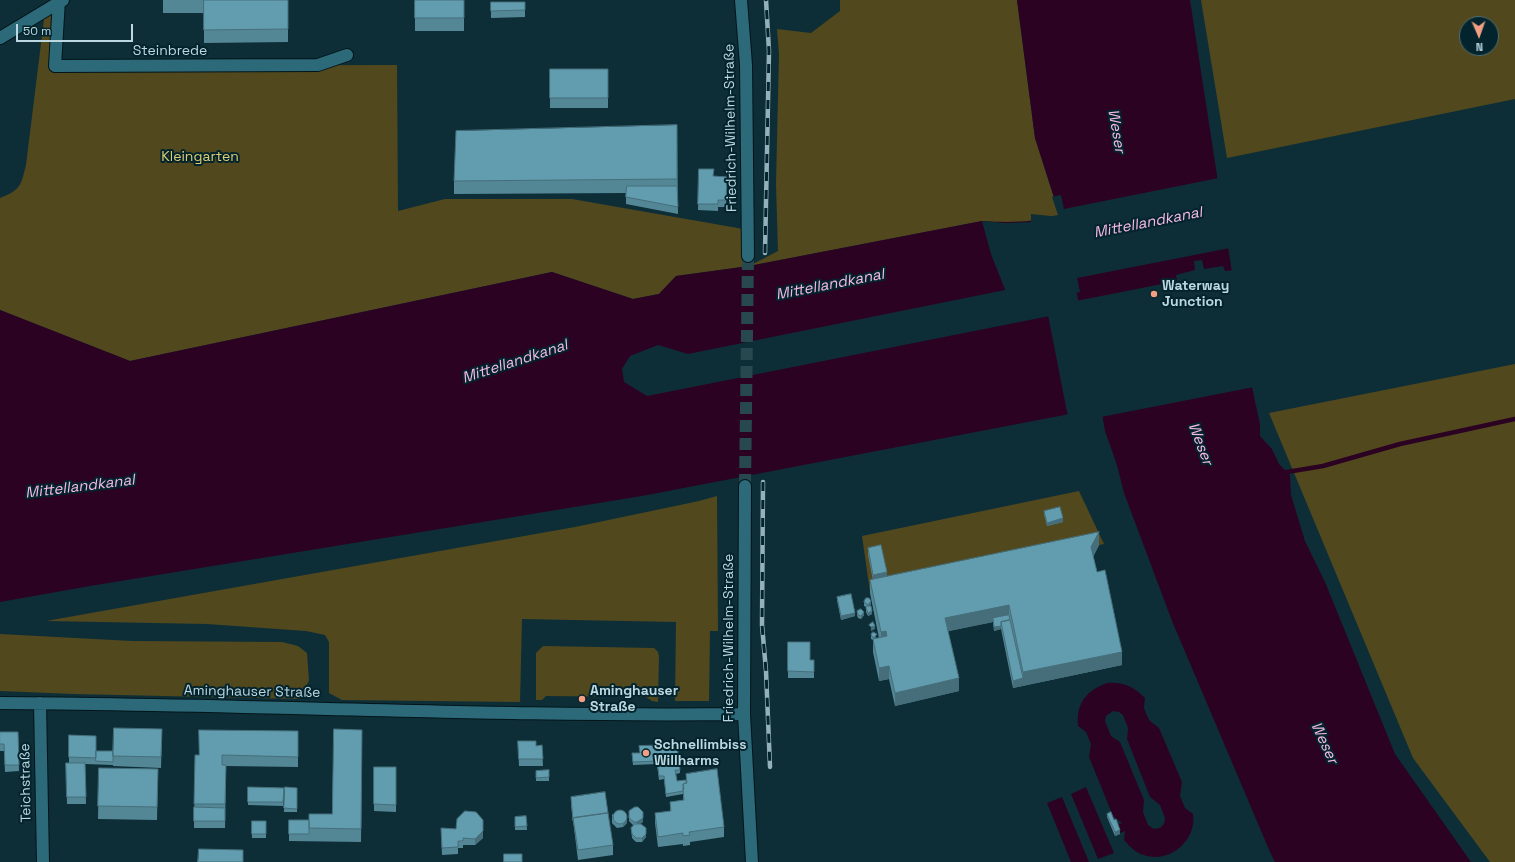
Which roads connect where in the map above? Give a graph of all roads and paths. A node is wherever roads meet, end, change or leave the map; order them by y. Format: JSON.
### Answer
{"nodes":[{"id":1,"x":741,"y":0,"type":"edge"},
{"id":2,"x":61,"y":1,"type":"edge"},
{"id":3,"x":0,"y":38,"type":"edge"},
{"id":4,"x":347,"y":55,"type":"dead end"},
{"id":5,"x":748,"y":256,"type":"tunnel mouth"},
{"id":6,"x":745,"y":486,"type":"tunnel mouth"},
{"id":7,"x":0,"y":703,"type":"edge"},
{"id":8,"x":40,"y":703,"type":"junction"},
{"id":9,"x":744,"y":714,"type":"junction"},
{"id":10,"x":43,"y":862,"type":"edge"},
{"id":11,"x":752,"y":862,"type":"edge"}],
"edges":[{"from":1,"to":5,"type":"street","name":"Friedrich-Wilhelm-Straße"},
{"from":2,"to":3,"type":"street"},
{"from":2,"to":4,"type":"street","name":"Steinbrede"},
{"from":6,"to":9,"type":"street","name":"Friedrich-Wilhelm-Straße"},
{"from":7,"to":8,"type":"street","name":"Aminghauser Straße"},
{"from":8,"to":9,"type":"street","name":"Aminghauser Straße"},
{"from":8,"to":10,"type":"street","name":"Teichstraße"},
{"from":9,"to":11,"type":"street","name":"Friedrich-Wilhelm-Straße"}]}
